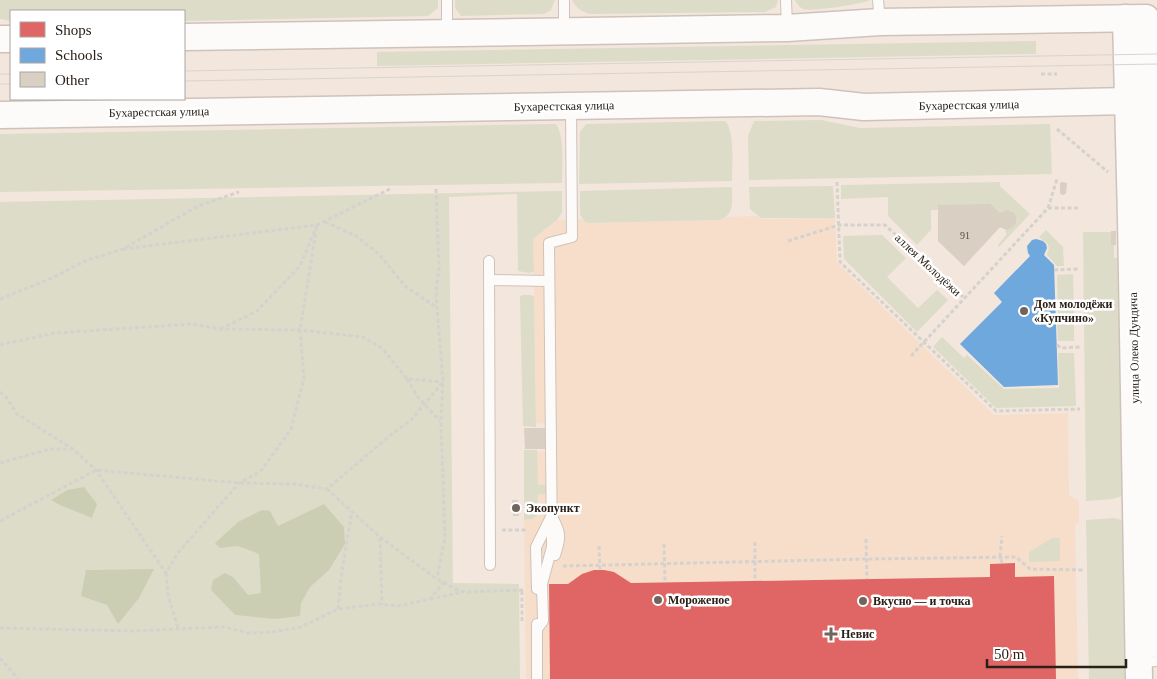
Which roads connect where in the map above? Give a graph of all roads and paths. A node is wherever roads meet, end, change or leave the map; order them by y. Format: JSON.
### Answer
{"nodes":[{"id":1,"x":446,"y":0,"type":"edge"},
{"id":2,"x":564,"y":0,"type":"edge"},
{"id":3,"x":786,"y":0,"type":"edge"},
{"id":4,"x":879,"y":11,"type":"edge"},
{"id":5,"x":1136,"y":18,"type":"junction"},
{"id":6,"x":787,"y":28,"type":"junction"},
{"id":7,"x":447,"y":32,"type":"junction"},
{"id":8,"x":564,"y":32,"type":"junction"},
{"id":9,"x":185,"y":37,"type":"edge"},
{"id":10,"x":1041,"y":74,"type":"dead end"},
{"id":11,"x":1057,"y":74,"type":"dead end"},
{"id":12,"x":1128,"y":101,"type":"junction"},
{"id":13,"x":571,"y":106,"type":"junction"},
{"id":14,"x":0,"y":115,"type":"edge"},
{"id":15,"x":1057,"y":129,"type":"dead end"},
{"id":16,"x":1109,"y":172,"type":"dead end"},
{"id":17,"x":1057,"y":179,"type":"dead end"},
{"id":18,"x":837,"y":182,"type":"dead end"},
{"id":19,"x":390,"y":189,"type":"dead end"},
{"id":20,"x":436,"y":189,"type":"dead end"},
{"id":21,"x":239,"y":192,"type":"dead end"},
{"id":22,"x":1048,"y":208,"type":"junction"},
{"id":23,"x":1080,"y":208,"type":"dead end"},
{"id":24,"x":325,"y":222,"type":"junction"},
{"id":25,"x":317,"y":225,"type":"junction"},
{"id":26,"x":837,"y":225,"type":"junction"},
{"id":27,"x":788,"y":241,"type":"dead end"},
{"id":28,"x":123,"y":250,"type":"junction"},
{"id":29,"x":489,"y":261,"type":"dead end"},
{"id":30,"x":1054,"y":270,"type":"dead end"},
{"id":31,"x":1080,"y":270,"type":"dead end"},
{"id":32,"x":489,"y":280,"type":"junction"},
{"id":33,"x":549,"y":281,"type":"junction"},
{"id":34,"x":964,"y":298,"type":"junction"},
{"id":35,"x":0,"y":299,"type":"edge"},
{"id":36,"x":437,"y":308,"type":"junction"},
{"id":37,"x":1080,"y":320,"type":"dead end"},
{"id":38,"x":1056,"y":321,"type":"dead end"},
{"id":39,"x":1147,"y":323,"type":"edge"},
{"id":40,"x":220,"y":329,"type":"junction"},
{"id":41,"x":300,"y":330,"type":"junction"},
{"id":42,"x":924,"y":342,"type":"junction"},
{"id":43,"x":0,"y":345,"type":"edge"},
{"id":44,"x":1056,"y":345,"type":"dead end"},
{"id":45,"x":1080,"y":347,"type":"dead end"},
{"id":46,"x":1061,"y":348,"type":"junction"},
{"id":47,"x":1057,"y":350,"type":"dead end"},
{"id":48,"x":911,"y":356,"type":"dead end"},
{"id":49,"x":406,"y":379,"type":"junction"},
{"id":50,"x":443,"y":382,"type":"junction"},
{"id":51,"x":0,"y":392,"type":"edge"},
{"id":52,"x":424,"y":405,"type":"junction"},
{"id":53,"x":1080,"y":409,"type":"dead end"},
{"id":54,"x":441,"y":421,"type":"junction"},
{"id":55,"x":73,"y":448,"type":"junction"},
{"id":56,"x":0,"y":463,"type":"edge"},
{"id":57,"x":96,"y":470,"type":"junction"},
{"id":58,"x":239,"y":484,"type":"junction"},
{"id":59,"x":327,"y":490,"type":"junction"},
{"id":60,"x":352,"y":510,"type":"junction"},
{"id":61,"x":552,"y":516,"type":"junction"},
{"id":62,"x":0,"y":521,"type":"edge"},
{"id":63,"x":490,"y":530,"type":"junction"},
{"id":64,"x":544,"y":530,"type":"junction"},
{"id":65,"x":1002,"y":536,"type":"dead end"},
{"id":66,"x":380,"y":537,"type":"junction"},
{"id":67,"x":866,"y":540,"type":"dead end"},
{"id":68,"x":755,"y":542,"type":"dead end"},
{"id":69,"x":664,"y":544,"type":"dead end"},
{"id":70,"x":599,"y":546,"type":"dead end"},
{"id":71,"x":866,"y":558,"type":"junction"},
{"id":72,"x":1000,"y":558,"type":"junction"},
{"id":73,"x":755,"y":562,"type":"junction"},
{"id":74,"x":1002,"y":563,"type":"dead end"},
{"id":75,"x":665,"y":564,"type":"junction"},
{"id":76,"x":490,"y":565,"type":"dead end"},
{"id":77,"x":599,"y":565,"type":"junction"},
{"id":78,"x":557,"y":566,"type":"dead end"},
{"id":79,"x":600,"y":570,"type":"dead end"},
{"id":80,"x":1083,"y":570,"type":"dead end"},
{"id":81,"x":166,"y":573,"type":"junction"},
{"id":82,"x":437,"y":578,"type":"junction"},
{"id":83,"x":867,"y":579,"type":"dead end"},
{"id":84,"x":755,"y":581,"type":"dead end"},
{"id":85,"x":444,"y":582,"type":"junction"},
{"id":86,"x":666,"y":582,"type":"dead end"},
{"id":87,"x":522,"y":590,"type":"dead end"},
{"id":88,"x":465,"y":592,"type":"junction"},
{"id":89,"x":430,"y":599,"type":"junction"},
{"id":90,"x":382,"y":605,"type":"junction"},
{"id":91,"x":338,"y":609,"type":"junction"},
{"id":92,"x":0,"y":628,"type":"edge"},
{"id":93,"x":178,"y":628,"type":"junction"},
{"id":94,"x":537,"y":628,"type":"junction"},
{"id":95,"x":0,"y":658,"type":"edge"},
{"id":96,"x":1148,"y":661,"type":"edge"},
{"id":97,"x":18,"y":679,"type":"edge"},
{"id":98,"x":537,"y":679,"type":"edge"}],
"edges":[{"from":1,"to":7,"type":"lane"},
{"from":2,"to":8,"type":"lane"},
{"from":3,"to":6,"type":"lane"},
{"from":4,"to":5,"type":"street"},
{"from":4,"to":6,"type":"street"},
{"from":5,"to":12,"type":"street","name":"улица Олеко Дундича"},
{"from":5,"to":39,"type":"street","name":"улица Олеко Дундича"},
{"from":6,"to":8,"type":"street"},
{"from":7,"to":8,"type":"street"},
{"from":7,"to":9,"type":"street"},
{"from":10,"to":11,"type":"path"},
{"from":12,"to":13,"type":"street","name":"Бухарестская улица"},
{"from":12,"to":39,"type":"street","name":"улица Олеко Дундича"},
{"from":13,"to":14,"type":"street","name":"Бухарестская улица"},
{"from":13,"to":33,"type":"lane"},
{"from":15,"to":16,"type":"path"},
{"from":17,"to":22,"type":"path"},
{"from":18,"to":26,"type":"path"},
{"from":19,"to":24,"type":"path"},
{"from":20,"to":36,"type":"path"},
{"from":21,"to":28,"type":"path"},
{"from":22,"to":23,"type":"path"},
{"from":22,"to":34,"type":"path"},
{"from":24,"to":25,"type":"path"},
{"from":24,"to":36,"type":"path"},
{"from":25,"to":28,"type":"path"},
{"from":25,"to":40,"type":"path"},
{"from":25,"to":41,"type":"path"},
{"from":26,"to":27,"type":"path","name":"аллея Молодёжи"},
{"from":26,"to":34,"type":"path","name":"аллея Молодёжи"},
{"from":26,"to":42,"type":"path"},
{"from":28,"to":35,"type":"path"},
{"from":29,"to":32,"type":"lane"},
{"from":30,"to":31,"type":"path"},
{"from":32,"to":33,"type":"lane"},
{"from":32,"to":63,"type":"lane"},
{"from":33,"to":61,"type":"lane"},
{"from":34,"to":42,"type":"path"},
{"from":36,"to":50,"type":"path"},
{"from":37,"to":38,"type":"path"},
{"from":39,"to":96,"type":"street","name":"улица Олеко Дундича"},
{"from":40,"to":41,"type":"path"},
{"from":40,"to":43,"type":"path"},
{"from":41,"to":49,"type":"path"},
{"from":41,"to":58,"type":"path"},
{"from":42,"to":48,"type":"path"},
{"from":42,"to":53,"type":"path"},
{"from":44,"to":46,"type":"path"},
{"from":45,"to":46,"type":"path"},
{"from":46,"to":47,"type":"path"},
{"from":49,"to":50,"type":"path"},
{"from":49,"to":52,"type":"path"},
{"from":50,"to":52,"type":"path"},
{"from":50,"to":54,"type":"path"},
{"from":51,"to":55,"type":"path"},
{"from":52,"to":54,"type":"path"},
{"from":52,"to":59,"type":"path"},
{"from":54,"to":82,"type":"path"},
{"from":55,"to":56,"type":"path"},
{"from":55,"to":57,"type":"path"},
{"from":57,"to":58,"type":"path"},
{"from":57,"to":62,"type":"path"},
{"from":57,"to":81,"type":"path"},
{"from":58,"to":59,"type":"path"},
{"from":58,"to":81,"type":"path"},
{"from":59,"to":60,"type":"path"},
{"from":60,"to":66,"type":"path"},
{"from":60,"to":91,"type":"path"},
{"from":61,"to":64,"type":"lane"},
{"from":61,"to":94,"type":"lane"},
{"from":63,"to":64,"type":"path"},
{"from":63,"to":76,"type":"lane"},
{"from":64,"to":94,"type":"lane"},
{"from":65,"to":72,"type":"path"},
{"from":66,"to":82,"type":"path"},
{"from":66,"to":90,"type":"path"},
{"from":67,"to":71,"type":"path"},
{"from":68,"to":73,"type":"path"},
{"from":69,"to":75,"type":"path"},
{"from":70,"to":77,"type":"path"},
{"from":71,"to":72,"type":"path"},
{"from":71,"to":73,"type":"path"},
{"from":71,"to":83,"type":"path"},
{"from":72,"to":74,"type":"path"},
{"from":72,"to":80,"type":"path"},
{"from":73,"to":75,"type":"path"},
{"from":73,"to":84,"type":"path"},
{"from":75,"to":77,"type":"path"},
{"from":75,"to":86,"type":"path"},
{"from":77,"to":78,"type":"path"},
{"from":77,"to":79,"type":"path"},
{"from":81,"to":93,"type":"path"},
{"from":82,"to":85,"type":"path"},
{"from":85,"to":88,"type":"path"},
{"from":85,"to":89,"type":"path"},
{"from":87,"to":88,"type":"path"},
{"from":88,"to":89,"type":"path"},
{"from":89,"to":90,"type":"path"},
{"from":90,"to":91,"type":"path"},
{"from":91,"to":93,"type":"path"},
{"from":92,"to":93,"type":"path"},
{"from":94,"to":98,"type":"lane"},
{"from":95,"to":97,"type":"path"}]}
